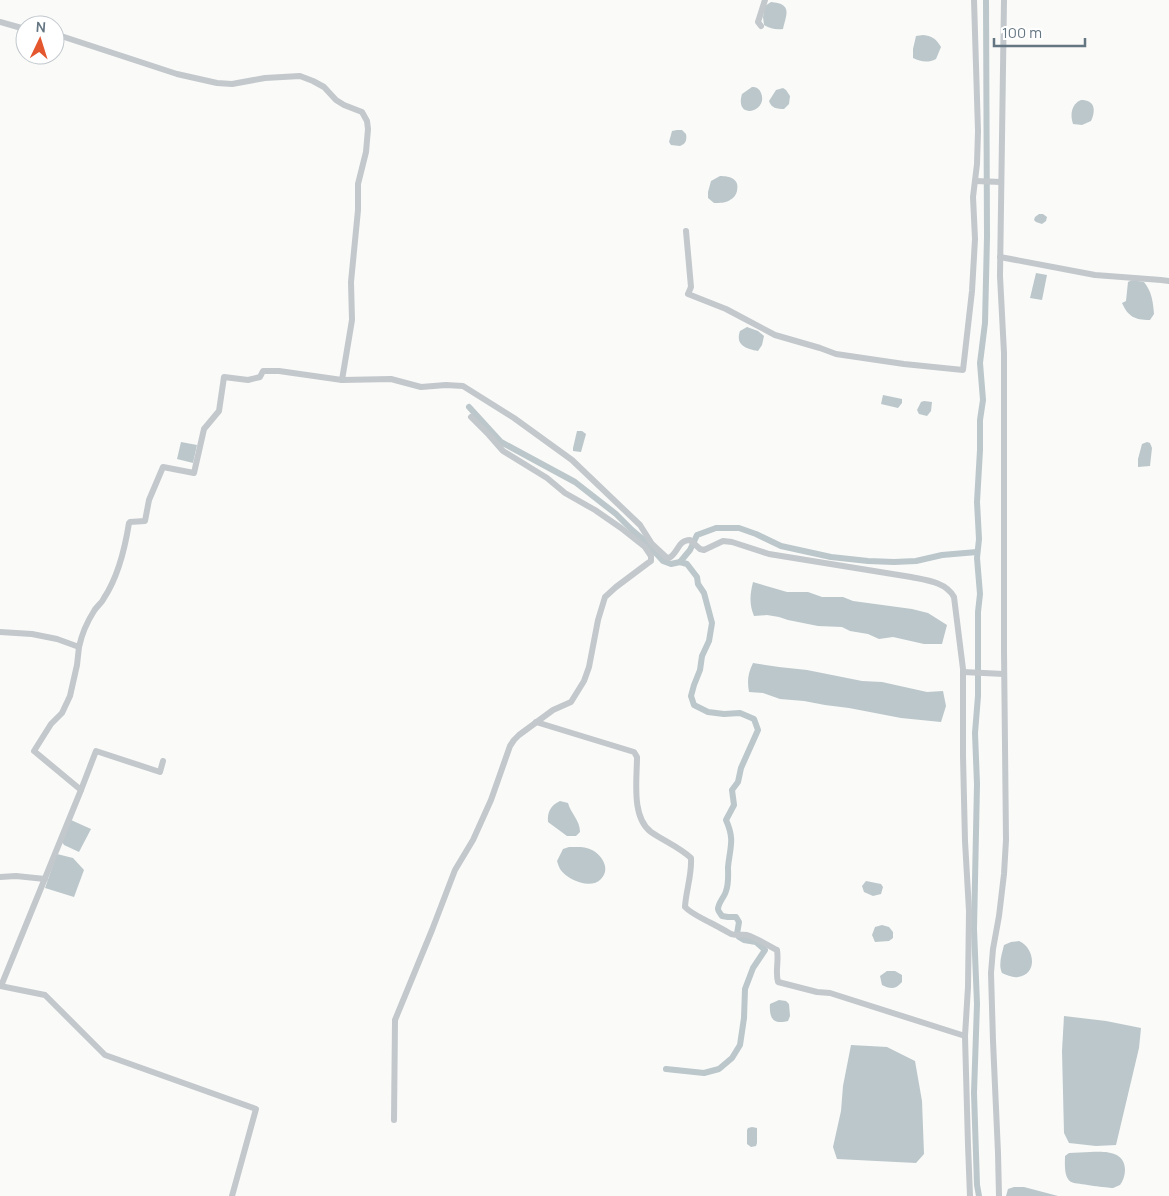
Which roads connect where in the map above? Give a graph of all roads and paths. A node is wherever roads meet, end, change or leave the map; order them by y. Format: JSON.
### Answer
{"nodes":[{"id":1,"x":765,"y":0,"type":"edge"},
{"id":2,"x":974,"y":0,"type":"edge"},
{"id":3,"x":1004,"y":0,"type":"edge"},
{"id":4,"x":0,"y":22,"type":"edge"},
{"id":5,"x":15,"y":26,"type":"edge"},
{"id":6,"x":761,"y":26,"type":"dead end"},
{"id":7,"x":65,"y":37,"type":"edge"},
{"id":8,"x":975,"y":181,"type":"junction"},
{"id":9,"x":1001,"y":182,"type":"junction"},
{"id":10,"x":686,"y":231,"type":"dead end"},
{"id":11,"x":1000,"y":257,"type":"junction"},
{"id":12,"x":1169,"y":281,"type":"edge"},
{"id":13,"x":342,"y":380,"type":"junction"},
{"id":14,"x":471,"y":417,"type":"dead end"},
{"id":15,"x":0,"y":632,"type":"edge"},
{"id":16,"x":79,"y":647,"type":"junction"},
{"id":17,"x":965,"y":672,"type":"junction"},
{"id":18,"x":1004,"y":674,"type":"junction"},
{"id":19,"x":536,"y":722,"type":"junction"},
{"id":20,"x":163,"y":761,"type":"dead end"},
{"id":21,"x":81,"y":790,"type":"junction"},
{"id":22,"x":0,"y":877,"type":"edge"},
{"id":23,"x":45,"y":879,"type":"junction"},
{"id":24,"x":1,"y":986,"type":"edge"},
{"id":25,"x":965,"y":1036,"type":"junction"},
{"id":26,"x":394,"y":1120,"type":"dead end"},
{"id":27,"x":232,"y":1196,"type":"edge"},
{"id":28,"x":970,"y":1196,"type":"edge"},
{"id":29,"x":999,"y":1196,"type":"edge"}],
"edges":[{"from":1,"to":6,"type":"street"},
{"from":2,"to":8,"type":"street"},
{"from":3,"to":9,"type":"street"},
{"from":4,"to":5,"type":"street"},
{"from":7,"to":13,"type":"street"},
{"from":8,"to":9,"type":"street"},
{"from":8,"to":10,"type":"street"},
{"from":9,"to":11,"type":"street"},
{"from":11,"to":12,"type":"street"},
{"from":11,"to":18,"type":"street"},
{"from":13,"to":16,"type":"street"},
{"from":13,"to":17,"type":"street"},
{"from":14,"to":19,"type":"street"},
{"from":15,"to":16,"type":"street"},
{"from":16,"to":21,"type":"street"},
{"from":17,"to":18,"type":"street"},
{"from":17,"to":25,"type":"street"},
{"from":18,"to":29,"type":"street"},
{"from":19,"to":25,"type":"street"},
{"from":19,"to":26,"type":"street"},
{"from":20,"to":21,"type":"street"},
{"from":21,"to":23,"type":"street"},
{"from":22,"to":23,"type":"street"},
{"from":23,"to":24,"type":"street"},
{"from":24,"to":27,"type":"street"},
{"from":25,"to":28,"type":"street"}]}
